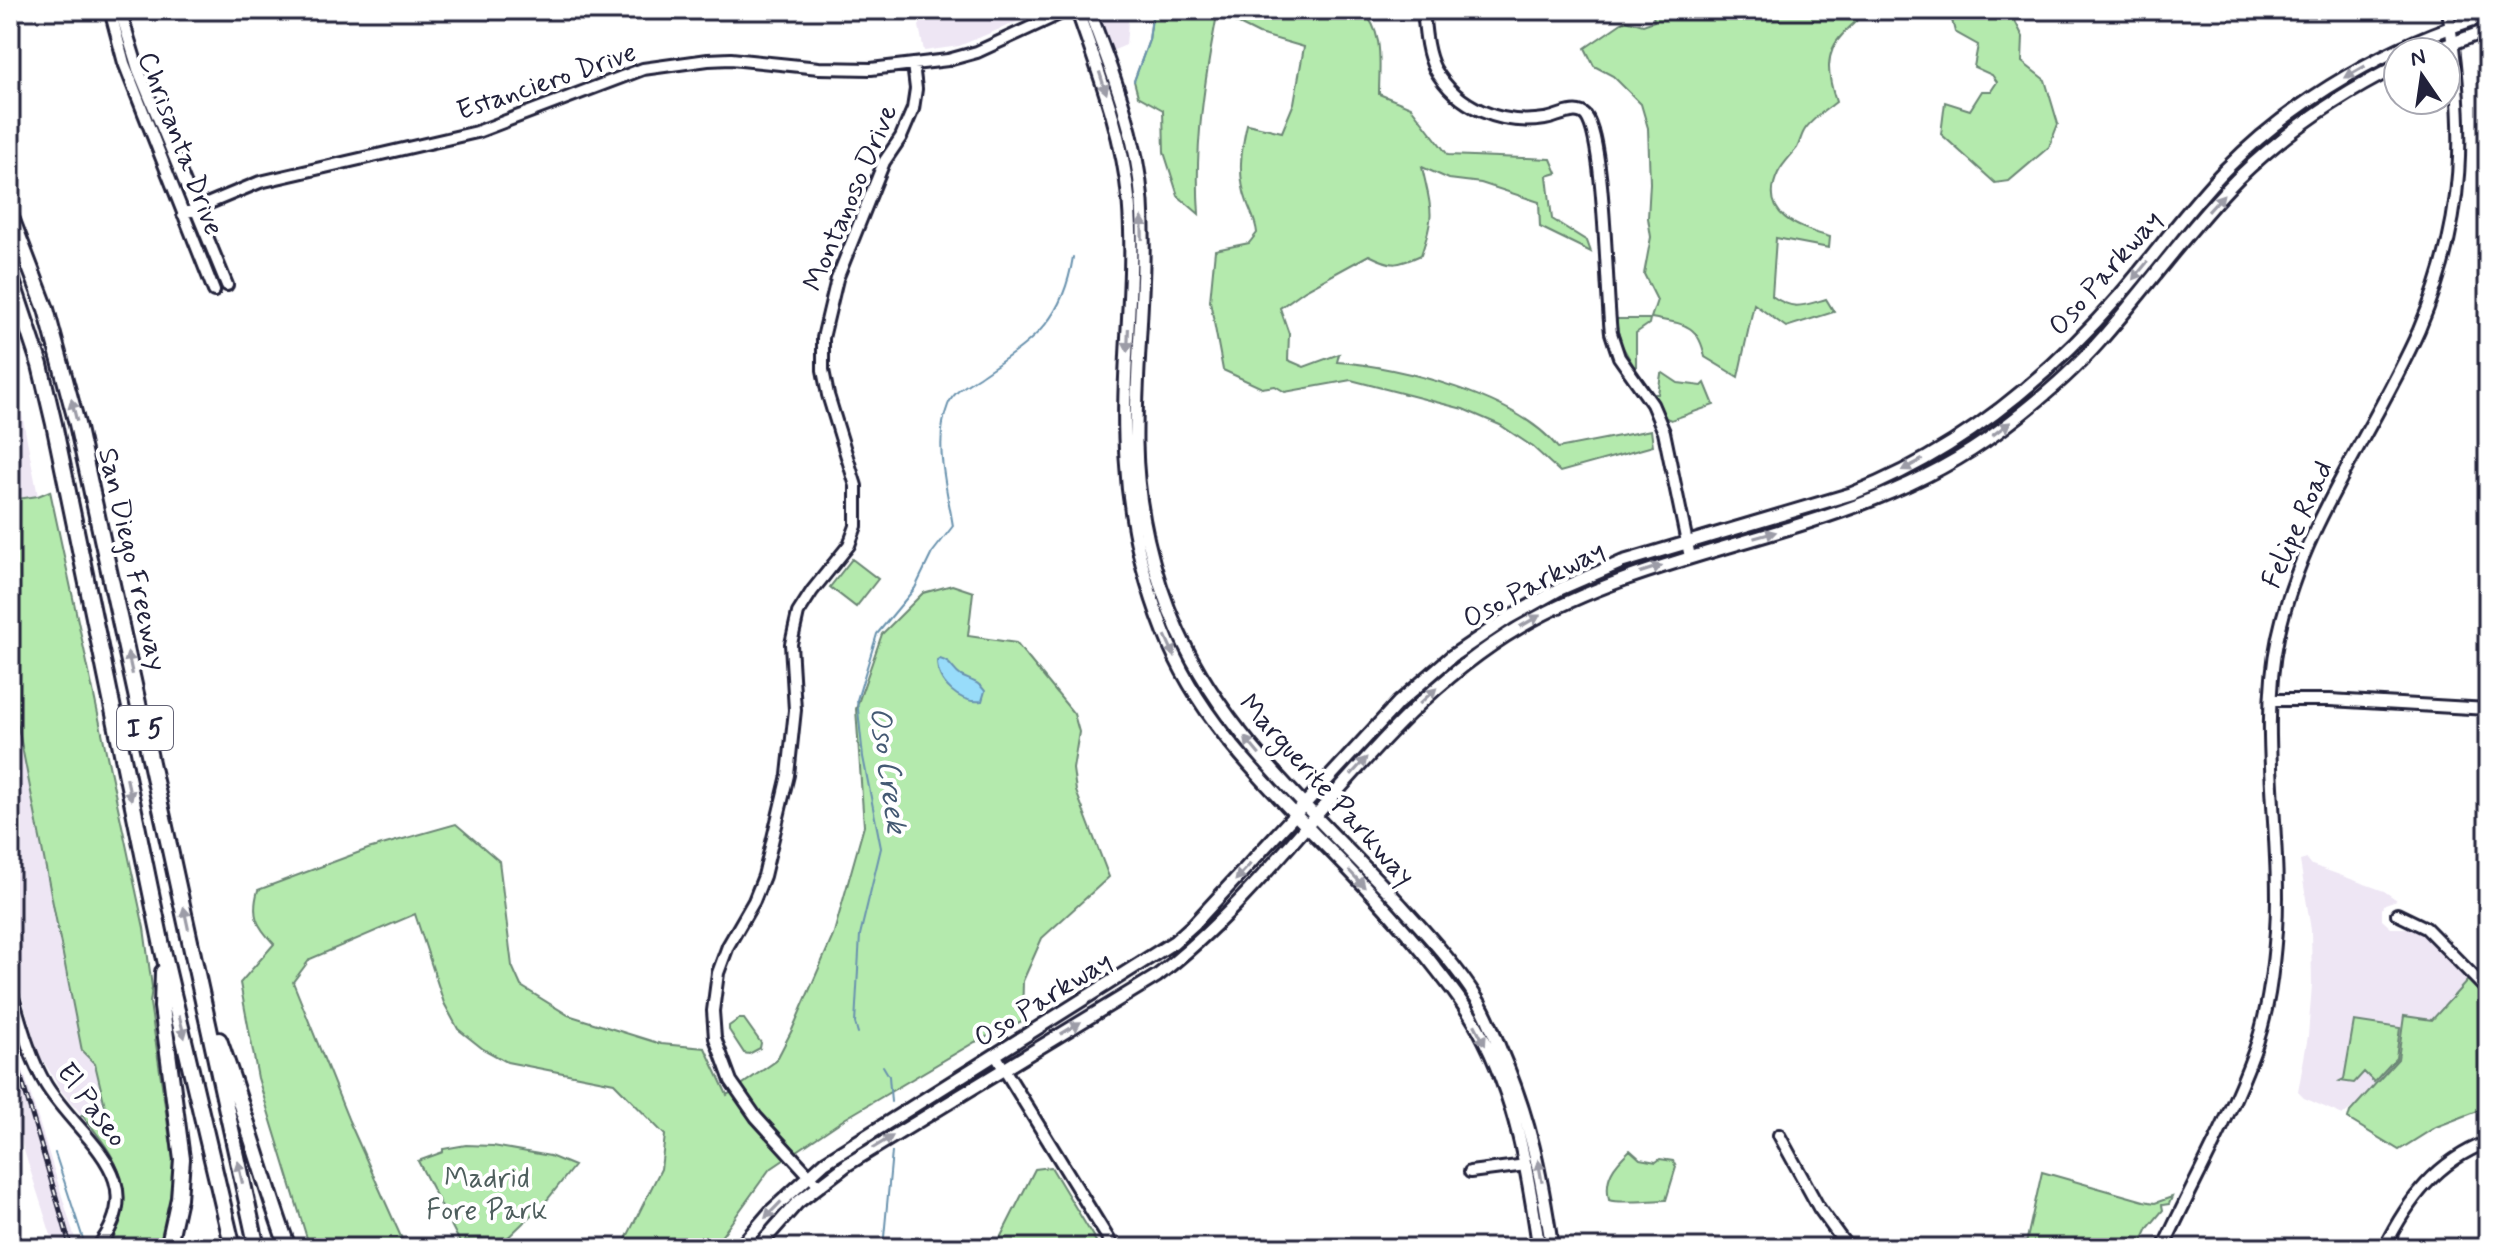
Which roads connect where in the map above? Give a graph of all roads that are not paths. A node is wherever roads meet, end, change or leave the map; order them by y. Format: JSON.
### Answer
{"nodes":[{"id":1,"x":110,"y":10,"type":"edge"},
{"id":2,"x":120,"y":10,"type":"edge"},
{"id":3,"x":1068,"y":10,"type":"edge"},
{"id":4,"x":1077,"y":10,"type":"edge"},
{"id":5,"x":1089,"y":10,"type":"edge"},
{"id":6,"x":1423,"y":10,"type":"edge"},
{"id":7,"x":2448,"y":10,"type":"edge"},
{"id":8,"x":2488,"y":15,"type":"edge"},
{"id":9,"x":2450,"y":26,"type":"junction"},
{"id":10,"x":2488,"y":30,"type":"edge"},
{"id":11,"x":2452,"y":36,"type":"edge"},
{"id":12,"x":2462,"y":40,"type":"edge"},
{"id":13,"x":913,"y":64,"type":"junction"},
{"id":14,"x":2382,"y":75,"type":"edge"},
{"id":15,"x":2460,"y":116,"type":"edge"},
{"id":16,"x":188,"y":211,"type":"junction"},
{"id":17,"x":10,"y":215,"type":"edge"},
{"id":18,"x":10,"y":275,"type":"edge"},
{"id":19,"x":227,"y":285,"type":"dead end"},
{"id":20,"x":214,"y":291,"type":"dead end"},
{"id":21,"x":1686,"y":542,"type":"junction"},
{"id":22,"x":1690,"y":557,"type":"junction"},
{"id":23,"x":2271,"y":700,"type":"junction"},
{"id":24,"x":2488,"y":709,"type":"edge"},
{"id":25,"x":1305,"y":803,"type":"junction"},
{"id":26,"x":1295,"y":814,"type":"junction"},
{"id":27,"x":1316,"y":815,"type":"junction"},
{"id":28,"x":1306,"y":826,"type":"junction"},
{"id":29,"x":2397,"y":914,"type":"dead end"},
{"id":30,"x":163,"y":951,"type":"junction"},
{"id":31,"x":10,"y":987,"type":"edge"},
{"id":32,"x":200,"y":987,"type":"junction"},
{"id":33,"x":2488,"y":991,"type":"edge"},
{"id":34,"x":996,"y":1056,"type":"junction"},
{"id":35,"x":1005,"y":1069,"type":"junction"},
{"id":36,"x":1779,"y":1135,"type":"dead end"},
{"id":37,"x":2488,"y":1142,"type":"edge"},
{"id":38,"x":1526,"y":1165,"type":"junction"},
{"id":39,"x":1470,"y":1172,"type":"dead end"},
{"id":40,"x":809,"y":1174,"type":"junction"},
{"id":41,"x":819,"y":1186,"type":"junction"},
{"id":42,"x":97,"y":1248,"type":"edge"},
{"id":43,"x":168,"y":1248,"type":"edge"},
{"id":44,"x":233,"y":1248,"type":"edge"},
{"id":45,"x":257,"y":1248,"type":"edge"},
{"id":46,"x":288,"y":1248,"type":"edge"},
{"id":47,"x":739,"y":1248,"type":"edge"},
{"id":48,"x":757,"y":1248,"type":"edge"},
{"id":49,"x":1114,"y":1248,"type":"edge"},
{"id":50,"x":1539,"y":1248,"type":"edge"},
{"id":51,"x":1552,"y":1248,"type":"edge"},
{"id":52,"x":1848,"y":1248,"type":"edge"},
{"id":53,"x":2163,"y":1248,"type":"edge"},
{"id":54,"x":2384,"y":1248,"type":"edge"}],
"edges":[{"from":1,"to":16,"type":"street","name":"Chrisanta Drive"},
{"from":2,"to":16,"type":"street","name":"Chrisanta Drive"},
{"from":3,"to":13,"type":"street","name":"Estanciero Drive"},
{"from":4,"to":26,"type":"main road","name":"Marguerite Parkway","one_way":true},
{"from":25,"to":5,"type":"main road","name":"Marguerite Parkway","one_way":true},
{"from":6,"to":21,"type":"street"},
{"from":7,"to":9,"type":"street","name":"Felipe Road"},
{"from":8,"to":9,"type":"main road","name":"Oso Parkway"},
{"from":9,"to":11,"type":"street","name":"Felipe Road"},
{"from":9,"to":21,"type":"main road","name":"Oso Parkway","one_way":true},
{"from":10,"to":12,"type":"main road"},
{"from":13,"to":16,"type":"street","name":"Estanciero Drive"},
{"from":13,"to":40,"type":"street","name":"Montanoso Drive"},
{"from":22,"to":14,"type":"main road","name":"Oso Parkway","one_way":true},
{"from":15,"to":23,"type":"street","name":"Felipe Road"},
{"from":16,"to":19,"type":"street","name":"Chrisanta Drive"},
{"from":16,"to":20,"type":"street","name":"Chrisanta Drive"},
{"from":32,"to":17,"type":"highway","name":"San Diego Freeway","number":"I 5","one_way":true},
{"from":18,"to":30,"type":"highway","name":"San Diego Freeway","number":"I 5","one_way":true},
{"from":21,"to":22,"type":"street"},
{"from":21,"to":25,"type":"main road","name":"Oso Parkway"},
{"from":27,"to":22,"type":"main road","name":"Oso Parkway","one_way":true},
{"from":23,"to":24,"type":"street"},
{"from":23,"to":53,"type":"street","name":"Felipe Road"},
{"from":25,"to":26,"type":"main road","name":"Oso Parkway"},
{"from":25,"to":27,"type":"main road","name":"Marguerite Parkway"},
{"from":26,"to":28,"type":"main road","name":"Marguerite Parkway"},
{"from":26,"to":34,"type":"main road","name":"Oso Parkway","one_way":true},
{"from":27,"to":28,"type":"main road","name":"Oso Parkway"},
{"from":51,"to":27,"type":"main road","name":"Marguerite Parkway","one_way":true},
{"from":35,"to":28,"type":"main road","name":"Oso Parkway","one_way":true},
{"from":28,"to":38,"type":"main road","name":"Marguerite Parkway","one_way":true},
{"from":29,"to":33,"type":"street"},
{"from":30,"to":43,"type":"highway"},
{"from":30,"to":44,"type":"highway","name":"San Diego Freeway","number":"I 5","one_way":true},
{"from":31,"to":42,"type":"street","name":"El Paseo"},
{"from":45,"to":32,"type":"highway","name":"San Diego Freeway","number":"I 5","one_way":true},
{"from":32,"to":46,"type":"highway"},
{"from":34,"to":35,"type":"street"},
{"from":34,"to":40,"type":"main road","name":"Oso Parkway"},
{"from":41,"to":35,"type":"main road","name":"Oso Parkway","one_way":true},
{"from":35,"to":49,"type":"street"},
{"from":36,"to":52,"type":"street"},
{"from":37,"to":54,"type":"street"},
{"from":38,"to":39,"type":"street"},
{"from":38,"to":50,"type":"main road","name":"Marguerite Parkway"},
{"from":40,"to":41,"type":"street","name":"Montanoso Drive"},
{"from":40,"to":47,"type":"main road","name":"Oso Parkway","one_way":true},
{"from":41,"to":48,"type":"main road","name":"Oso Parkway"}]}
